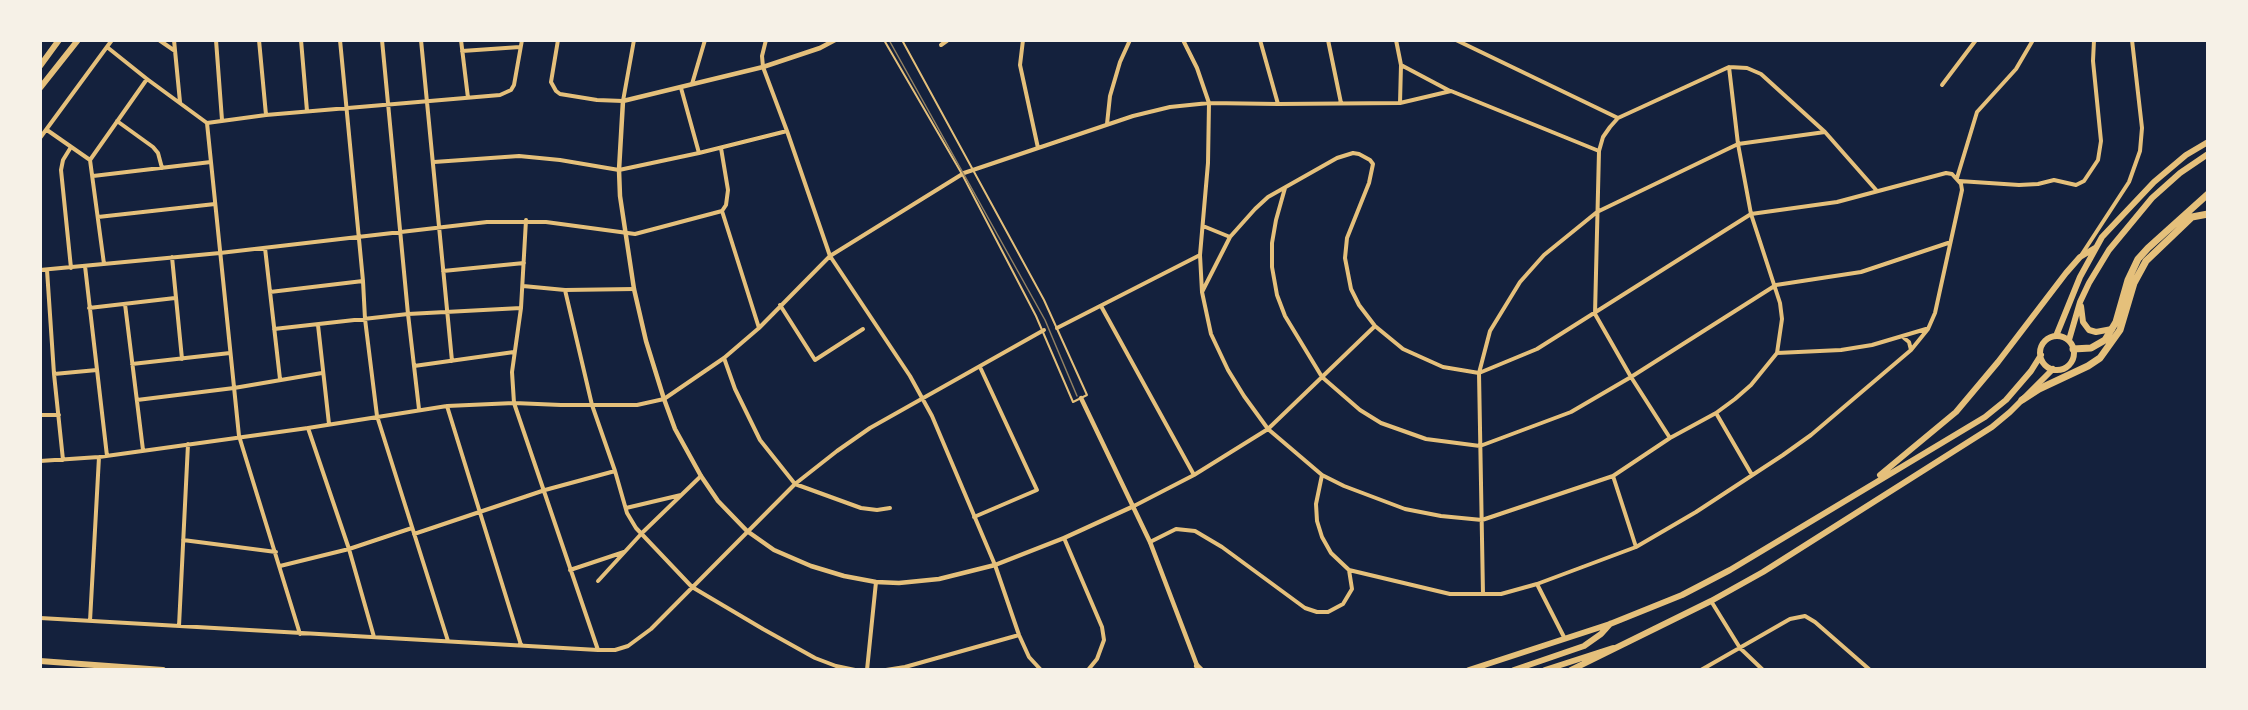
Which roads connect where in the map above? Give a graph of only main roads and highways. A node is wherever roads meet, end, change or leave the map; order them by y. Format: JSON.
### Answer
{"nodes":[{"id":1,"x":60,"y":40,"type":"edge"},
{"id":2,"x":78,"y":40,"type":"edge"},
{"id":3,"x":40,"y":66,"type":"edge"},
{"id":4,"x":40,"y":88,"type":"edge"},
{"id":5,"x":2208,"y":142,"type":"edge"},
{"id":6,"x":2208,"y":154,"type":"edge"},
{"id":7,"x":2208,"y":194,"type":"edge"},
{"id":8,"x":2208,"y":214,"type":"edge"},
{"id":9,"x":2095,"y":248,"type":"junction"},
{"id":10,"x":2080,"y":302,"type":"junction"},
{"id":11,"x":2112,"y":329,"type":"junction"},
{"id":12,"x":2056,"y":336,"type":"junction"},
{"id":13,"x":2068,"y":340,"type":"junction"},
{"id":14,"x":2073,"y":349,"type":"junction"},
{"id":15,"x":2041,"y":356,"type":"junction"},
{"id":16,"x":2053,"y":369,"type":"junction"},
{"id":17,"x":2022,"y":400,"type":"junction"},
{"id":18,"x":1872,"y":484,"type":"junction"},
{"id":19,"x":1610,"y":624,"type":"junction"},
{"id":20,"x":1618,"y":647,"type":"junction"},
{"id":21,"x":40,"y":661,"type":"edge"},
{"id":22,"x":163,"y":669,"type":"edge"},
{"id":23,"x":1469,"y":669,"type":"edge"},
{"id":24,"x":1514,"y":669,"type":"edge"},
{"id":25,"x":1545,"y":669,"type":"edge"},
{"id":26,"x":1571,"y":669,"type":"edge"}],
"edges":[{"from":1,"to":3,"type":"highway"},
{"from":2,"to":4,"type":"highway"},
{"from":5,"to":9,"type":"highway"},
{"from":6,"to":10,"type":"highway"},
{"from":7,"to":11,"type":"highway"},
{"from":8,"to":17,"type":"highway"},
{"from":9,"to":12,"type":"highway"},
{"from":9,"to":18,"type":"highway"},
{"from":10,"to":11,"type":"highway"},
{"from":10,"to":13,"type":"highway"},
{"from":11,"to":14,"type":"highway"},
{"from":12,"to":13,"type":"highway"},
{"from":12,"to":15,"type":"highway"},
{"from":13,"to":14,"type":"highway"},
{"from":14,"to":16,"type":"highway"},
{"from":15,"to":16,"type":"highway"},
{"from":15,"to":18,"type":"highway"},
{"from":16,"to":17,"type":"highway"},
{"from":17,"to":20,"type":"highway"},
{"from":18,"to":19,"type":"highway"},
{"from":19,"to":23,"type":"highway"},
{"from":19,"to":24,"type":"highway"},
{"from":20,"to":25,"type":"highway"},
{"from":20,"to":26,"type":"highway"},
{"from":21,"to":22,"type":"highway"}]}
